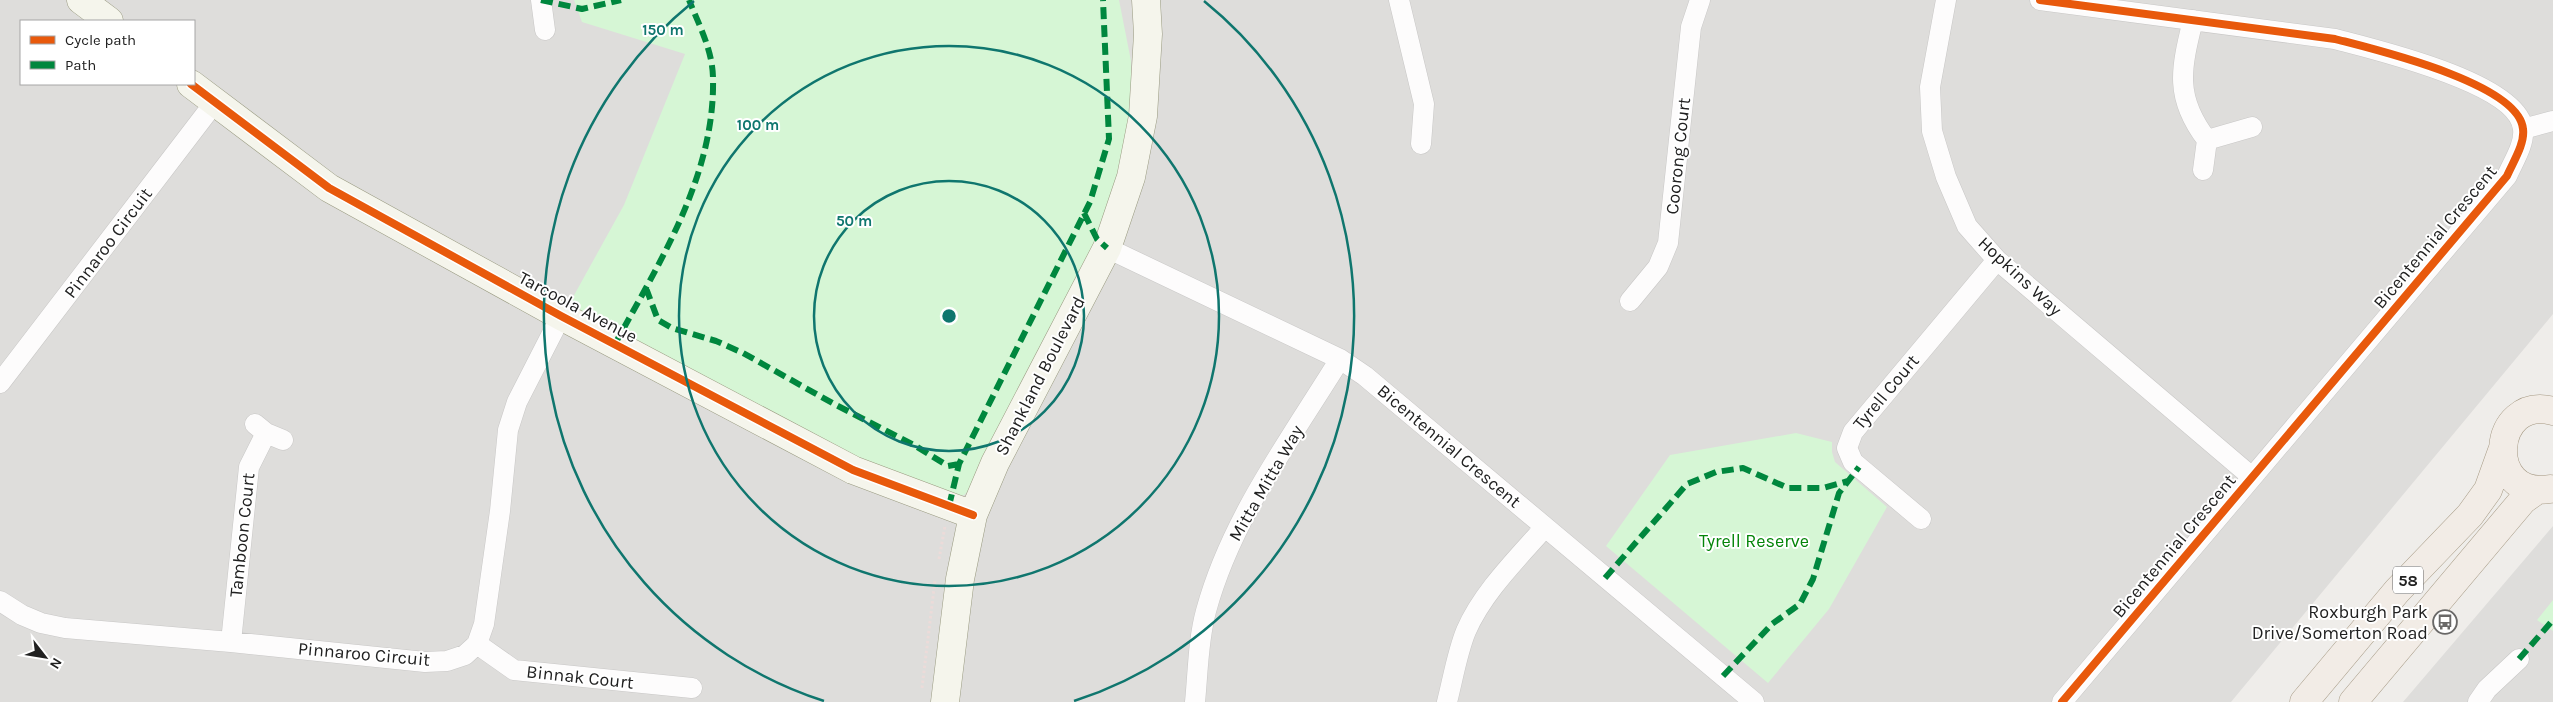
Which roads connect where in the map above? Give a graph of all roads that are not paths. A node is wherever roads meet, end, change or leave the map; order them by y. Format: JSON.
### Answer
{"nodes":[{"id":1,"x":81,"y":0,"type":"edge"},
{"id":2,"x":541,"y":0,"type":"edge"},
{"id":3,"x":1128,"y":0,"type":"edge"},
{"id":4,"x":1146,"y":0,"type":"edge"},
{"id":5,"x":1399,"y":0,"type":"edge"},
{"id":6,"x":1700,"y":0,"type":"edge"},
{"id":7,"x":1946,"y":0,"type":"edge"},
{"id":8,"x":2040,"y":0,"type":"edge"},
{"id":9,"x":2063,"y":2,"type":"edge"},
{"id":10,"x":108,"y":20,"type":"edge"},
{"id":11,"x":2193,"y":20,"type":"junction"},
{"id":12,"x":544,"y":33,"type":"dead end"},
{"id":13,"x":1146,"y":54,"type":"junction"},
{"id":14,"x":192,"y":85,"type":"edge"},
{"id":15,"x":215,"y":102,"type":"junction"},
{"id":16,"x":2553,"y":121,"type":"edge"},
{"id":17,"x":2252,"y":127,"type":"dead end"},
{"id":18,"x":2523,"y":129,"type":"junction"},
{"id":19,"x":2207,"y":140,"type":"junction"},
{"id":20,"x":1421,"y":144,"type":"dead end"},
{"id":21,"x":2203,"y":170,"type":"dead end"},
{"id":22,"x":1107,"y":248,"type":"junction"},
{"id":23,"x":1997,"y":260,"type":"junction"},
{"id":24,"x":1630,"y":301,"type":"dead end"},
{"id":25,"x":561,"y":316,"type":"junction"},
{"id":26,"x":1340,"y":359,"type":"junction"},
{"id":27,"x":0,"y":383,"type":"edge"},
{"id":28,"x":2548,"y":407,"type":"edge"},
{"id":29,"x":268,"y":432,"type":"dead end"},
{"id":30,"x":2502,"y":451,"type":"junction"},
{"id":31,"x":2252,"y":477,"type":"junction"},
{"id":32,"x":2548,"y":490,"type":"edge"},
{"id":33,"x":973,"y":515,"type":"junction"},
{"id":34,"x":1921,"y":519,"type":"dead end"},
{"id":35,"x":1544,"y":527,"type":"junction"},
{"id":36,"x":0,"y":601,"type":"edge"},
{"id":37,"x":231,"y":642,"type":"junction"},
{"id":38,"x":477,"y":644,"type":"junction"},
{"id":39,"x":2518,"y":659,"type":"dead end"},
{"id":40,"x":696,"y":689,"type":"edge"},
{"id":41,"x":944,"y":702,"type":"edge"},
{"id":42,"x":1195,"y":702,"type":"edge"},
{"id":43,"x":1447,"y":702,"type":"edge"},
{"id":44,"x":1754,"y":702,"type":"edge"},
{"id":45,"x":2062,"y":702,"type":"edge"},
{"id":46,"x":2304,"y":702,"type":"edge"},
{"id":47,"x":2353,"y":702,"type":"edge"},
{"id":48,"x":2478,"y":702,"type":"edge"}],
"edges":[{"from":1,"to":10,"type":"street"},
{"from":2,"to":12,"type":"street"},
{"from":3,"to":13,"type":"street","name":"Shankland Boulevard"},
{"from":4,"to":13,"type":"street","name":"Shankland Boulevard"},
{"from":5,"to":20,"type":"street"},
{"from":6,"to":24,"type":"street","name":"Coorong Court"},
{"from":7,"to":23,"type":"street","name":"Hopkins Way"},
{"from":8,"to":9,"type":"street"},
{"from":9,"to":11,"type":"street"},
{"from":11,"to":18,"type":"street"},
{"from":11,"to":19,"type":"street"},
{"from":13,"to":22,"type":"street","name":"Shankland Boulevard"},
{"from":14,"to":15,"type":"street","name":"Tarcoola Avenue"},
{"from":15,"to":25,"type":"street","name":"Tarcoola Avenue"},
{"from":15,"to":27,"type":"street","name":"Pinnaroo Circuit"},
{"from":16,"to":18,"type":"street"},
{"from":17,"to":19,"type":"street"},
{"from":18,"to":31,"type":"street","name":"Bicentennial Crescent"},
{"from":19,"to":21,"type":"street"},
{"from":22,"to":26,"type":"street","name":"Bicentennial Crescent"},
{"from":22,"to":33,"type":"street","name":"Shankland Boulevard"},
{"from":23,"to":31,"type":"street","name":"Hopkins Way"},
{"from":23,"to":34,"type":"street","name":"Tyrell Court"},
{"from":25,"to":33,"type":"street","name":"Tarcoola Avenue"},
{"from":25,"to":38,"type":"street"},
{"from":26,"to":35,"type":"street","name":"Bicentennial Crescent"},
{"from":26,"to":42,"type":"street","name":"Mitta Mitta Way"},
{"from":28,"to":30,"type":"main road","number":"58"},
{"from":29,"to":37,"type":"street","name":"Tamboon Court"},
{"from":30,"to":32,"type":"main road","number":"58"},
{"from":30,"to":46,"type":"main road","number":"58"},
{"from":31,"to":45,"type":"street","name":"Bicentennial Crescent"},
{"from":32,"to":47,"type":"main road","number":"58"},
{"from":33,"to":41,"type":"street","name":"Shankland Boulevard"},
{"from":35,"to":43,"type":"street"},
{"from":35,"to":44,"type":"street","name":"Bicentennial Crescent"},
{"from":36,"to":37,"type":"street","name":"Pinnaroo Circuit"},
{"from":37,"to":38,"type":"street","name":"Pinnaroo Circuit"},
{"from":38,"to":40,"type":"street","name":"Binnak Court"},
{"from":39,"to":48,"type":"street"}]}
